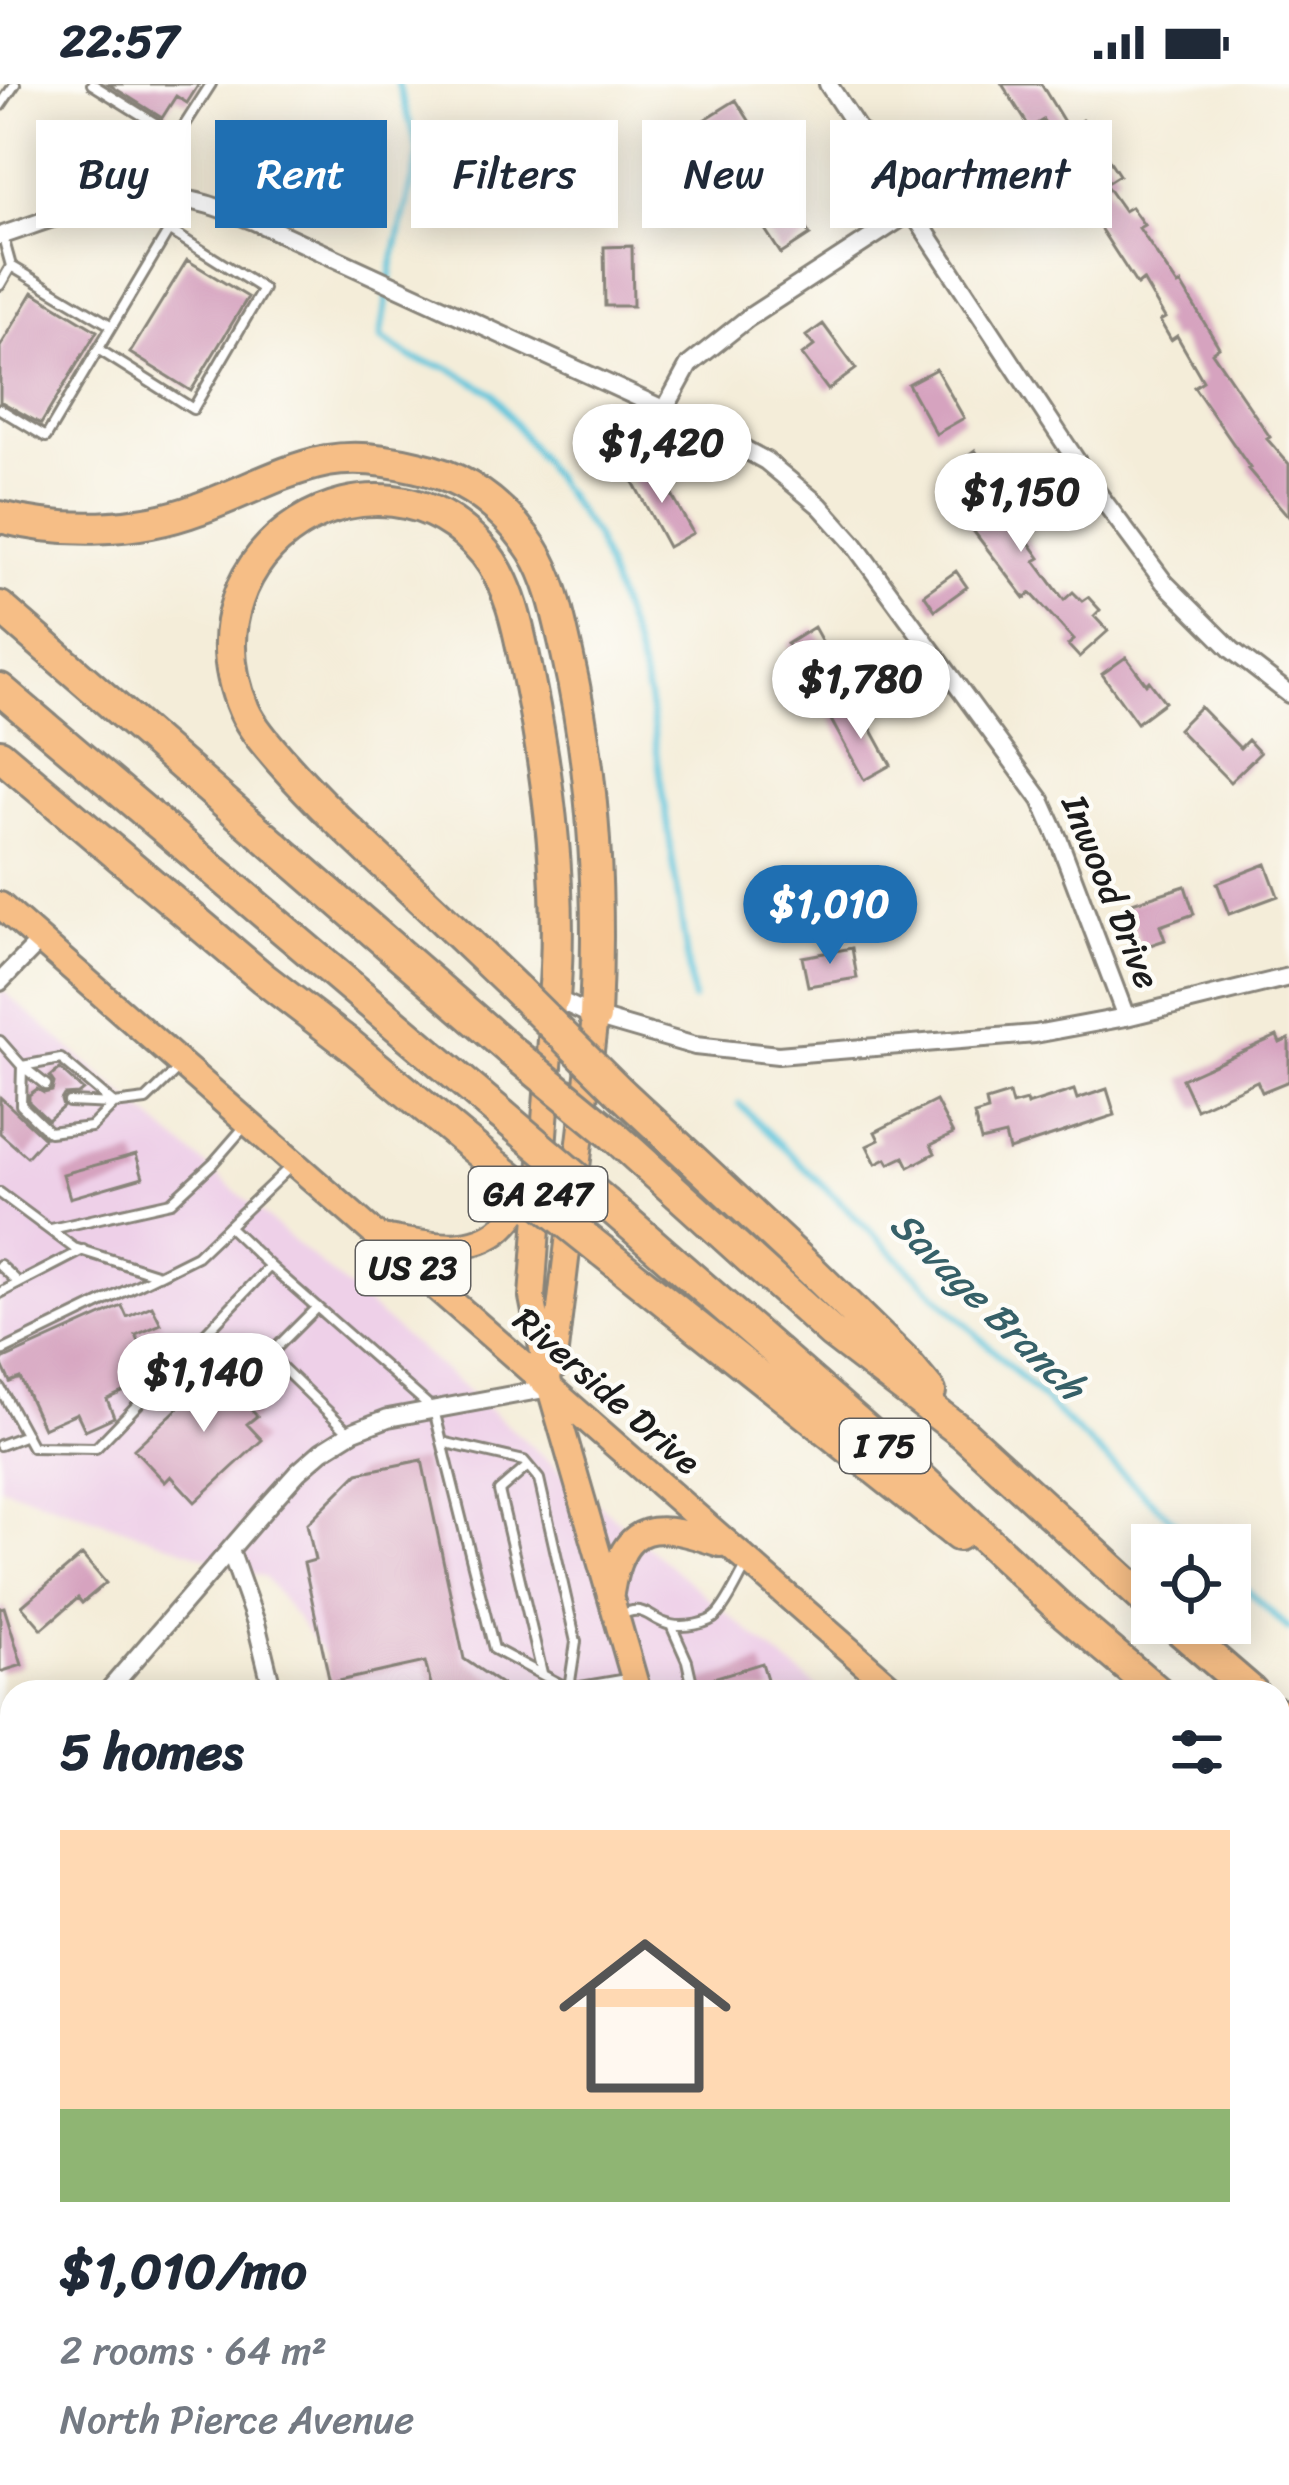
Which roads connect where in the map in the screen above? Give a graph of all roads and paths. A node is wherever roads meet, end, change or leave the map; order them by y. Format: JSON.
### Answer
{"nodes":[{"id":1,"x":14,"y":84,"type":"edge"},
{"id":2,"x":92,"y":84,"type":"edge"},
{"id":3,"x":211,"y":84,"type":"edge"},
{"id":4,"x":828,"y":84,"type":"edge"},
{"id":5,"x":0,"y":106,"type":"edge"},
{"id":6,"x":150,"y":120,"type":"edge"},
{"id":7,"x":188,"y":120,"type":"edge"},
{"id":8,"x":852,"y":120,"type":"edge"},
{"id":9,"x":191,"y":200,"type":"edge"},
{"id":10,"x":36,"y":224,"type":"edge"},
{"id":11,"x":887,"y":228,"type":"edge"},
{"id":12,"x":924,"y":228,"type":"edge"},
{"id":13,"x":169,"y":230,"type":"joint"},
{"id":14,"x":1,"y":235,"type":"edge"},
{"id":15,"x":11,"y":266,"type":"junction"},
{"id":16,"x":0,"y":285,"type":"edge"},
{"id":17,"x":112,"y":326,"type":"junction"},
{"id":18,"x":98,"y":350,"type":"junction"},
{"id":19,"x":0,"y":409,"type":"edge"},
{"id":20,"x":665,"y":410,"type":"junction"},
{"id":21,"x":0,"y":517,"type":"edge"},
{"id":22,"x":0,"y":607,"type":"edge"},
{"id":23,"x":0,"y":689,"type":"edge"},
{"id":24,"x":1289,"y":694,"type":"edge"},
{"id":25,"x":0,"y":755,"type":"edge"},
{"id":26,"x":0,"y":905,"type":"edge"},
{"id":27,"x":40,"y":940,"type":"junction"},
{"id":28,"x":1289,"y":976,"type":"edge"},
{"id":29,"x":0,"y":982,"type":"edge"},
{"id":30,"x":554,"y":998,"type":"junction"},
{"id":31,"x":595,"y":1017,"type":"junction"},
{"id":32,"x":1126,"y":1017,"type":"junction"},
{"id":33,"x":0,"y":1041,"type":"edge"},
{"id":34,"x":182,"y":1065,"type":"junction"},
{"id":35,"x":22,"y":1066,"type":"junction"},
{"id":36,"x":46,"y":1085,"type":"dead end"},
{"id":37,"x":69,"y":1102,"type":"dead end"},
{"id":38,"x":114,"y":1104,"type":"junction"},
{"id":39,"x":248,"y":1123,"type":"junction"},
{"id":40,"x":293,"y":1164,"type":"junction"},
{"id":41,"x":539,"y":1179,"type":"junction"},
{"id":42,"x":0,"y":1193,"type":"edge"},
{"id":43,"x":228,"y":1226,"type":"junction"},
{"id":44,"x":49,"y":1229,"type":"junction"},
{"id":45,"x":376,"y":1237,"type":"junction"},
{"id":46,"x":82,"y":1250,"type":"junction"},
{"id":47,"x":0,"y":1265,"type":"edge"},
{"id":48,"x":270,"y":1266,"type":"junction"},
{"id":49,"x":159,"y":1275,"type":"junction"},
{"id":50,"x":19,"y":1283,"type":"junction"},
{"id":51,"x":0,"y":1293,"type":"edge"},
{"id":52,"x":317,"y":1307,"type":"junction"},
{"id":53,"x":0,"y":1352,"type":"edge"},
{"id":54,"x":0,"y":1388,"type":"edge"},
{"id":55,"x":550,"y":1388,"type":"junction"},
{"id":56,"x":434,"y":1410,"type":"junction"},
{"id":57,"x":350,"y":1433,"type":"junction"},
{"id":58,"x":964,"y":1434,"type":"junction"},
{"id":59,"x":26,"y":1435,"type":"junction"},
{"id":60,"x":442,"y":1442,"type":"junction"},
{"id":61,"x":0,"y":1445,"type":"edge"},
{"id":62,"x":528,"y":1466,"type":"junction"},
{"id":63,"x":230,"y":1550,"type":"junction"},
{"id":64,"x":740,"y":1555,"type":"junction"},
{"id":65,"x":1131,"y":1587,"type":"edge"},
{"id":66,"x":614,"y":1606,"type":"junction"},
{"id":67,"x":1066,"y":1614,"type":"junction"},
{"id":68,"x":671,"y":1625,"type":"junction"},
{"id":69,"x":1196,"y":1644,"type":"edge"},
{"id":70,"x":542,"y":1674,"type":"junction"},
{"id":71,"x":117,"y":1680,"type":"edge"},
{"id":72,"x":270,"y":1680,"type":"edge"},
{"id":73,"x":553,"y":1680,"type":"edge"},
{"id":74,"x":570,"y":1680,"type":"edge"},
{"id":75,"x":635,"y":1680,"type":"edge"},
{"id":76,"x":691,"y":1680,"type":"edge"},
{"id":77,"x":882,"y":1680,"type":"edge"},
{"id":78,"x":1144,"y":1680,"type":"edge"},
{"id":79,"x":1238,"y":1680,"type":"edge"}],
"edges":[{"from":1,"to":5,"type":"lane"},
{"from":2,"to":6,"type":"lane"},
{"from":3,"to":7,"type":"lane"},
{"from":4,"to":8,"type":"street"},
{"from":9,"to":20,"type":"street","name":"Inwood Drive"},
{"from":10,"to":14,"type":"street","name":"Inwood Drive"},
{"from":11,"to":20,"type":"street"},
{"from":12,"to":24,"type":"street"},
{"from":13,"to":17,"type":"lane"},
{"from":13,"to":18,"type":"lane"},
{"from":14,"to":15,"type":"lane"},
{"from":15,"to":16,"type":"lane"},
{"from":15,"to":17,"type":"lane"},
{"from":17,"to":18,"type":"lane"},
{"from":18,"to":19,"type":"lane"},
{"from":20,"to":32,"type":"street","name":"Inwood Drive"},
{"from":21,"to":31,"type":"highway"},
{"from":22,"to":58,"type":"highway","number":"I 75","bridge":true},
{"from":23,"to":67,"type":"highway","number":"I 75","bridge":true},
{"from":25,"to":67,"type":"highway","bridge":true},
{"from":26,"to":27,"type":"main road","name":"Riverside Drive","number":"US 23"},
{"from":27,"to":29,"type":"street"},
{"from":27,"to":34,"type":"main road","name":"Riverside Drive","number":"US 23"},
{"from":28,"to":32,"type":"street"},
{"from":30,"to":31,"type":"street"},
{"from":30,"to":41,"type":"main road","number":"GA 247"},
{"from":30,"to":58,"type":"highway","bridge":true},
{"from":31,"to":32,"type":"street"},
{"from":31,"to":55,"type":"main road","number":"GA 247"},
{"from":33,"to":35,"type":"lane"},
{"from":34,"to":38,"type":"lane"},
{"from":34,"to":39,"type":"main road","name":"Riverside Drive","number":"US 23"},
{"from":35,"to":36,"type":"lane"},
{"from":35,"to":38,"type":"lane"},
{"from":35,"to":38,"type":"lane"},
{"from":37,"to":38,"type":"lane"},
{"from":39,"to":40,"type":"main road","name":"Riverside Drive","number":"US 23"},
{"from":39,"to":44,"type":"lane"},
{"from":40,"to":43,"type":"lane"},
{"from":40,"to":45,"type":"main road","name":"Riverside Drive","number":"US 23"},
{"from":41,"to":45,"type":"main road"},
{"from":41,"to":55,"type":"main road","number":"GA 247"},
{"from":42,"to":44,"type":"lane"},
{"from":43,"to":48,"type":"lane"},
{"from":43,"to":49,"type":"lane"},
{"from":44,"to":46,"type":"lane"},
{"from":45,"to":55,"type":"main road","name":"Riverside Drive","number":"US 23"},
{"from":46,"to":49,"type":"lane"},
{"from":46,"to":50,"type":"lane"},
{"from":47,"to":50,"type":"lane"},
{"from":48,"to":52,"type":"lane"},
{"from":48,"to":59,"type":"lane"},
{"from":49,"to":53,"type":"lane"},
{"from":50,"to":51,"type":"lane"},
{"from":52,"to":56,"type":"lane"},
{"from":52,"to":57,"type":"lane"},
{"from":54,"to":59,"type":"lane"},
{"from":55,"to":56,"type":"street"},
{"from":55,"to":64,"type":"main road","name":"Riverside Drive","number":"US 23"},
{"from":55,"to":66,"type":"main road","number":"GA 247"},
{"from":56,"to":57,"type":"street"},
{"from":56,"to":60,"type":"lane"},
{"from":57,"to":63,"type":"street"},
{"from":58,"to":65,"type":"highway","number":"I 75"},
{"from":59,"to":61,"type":"lane"},
{"from":60,"to":62,"type":"lane"},
{"from":60,"to":70,"type":"lane"},
{"from":62,"to":70,"type":"lane"},
{"from":62,"to":74,"type":"lane"},
{"from":63,"to":71,"type":"street"},
{"from":63,"to":72,"type":"street"},
{"from":64,"to":66,"type":"main road"},
{"from":64,"to":68,"type":"lane"},
{"from":64,"to":77,"type":"main road","name":"Riverside Drive","number":"US 23"},
{"from":66,"to":68,"type":"lane"},
{"from":66,"to":75,"type":"main road","number":"GA 247"},
{"from":67,"to":78,"type":"highway","number":"I 75"},
{"from":68,"to":76,"type":"lane"},
{"from":69,"to":79,"type":"highway"},
{"from":70,"to":73,"type":"lane"}]}
